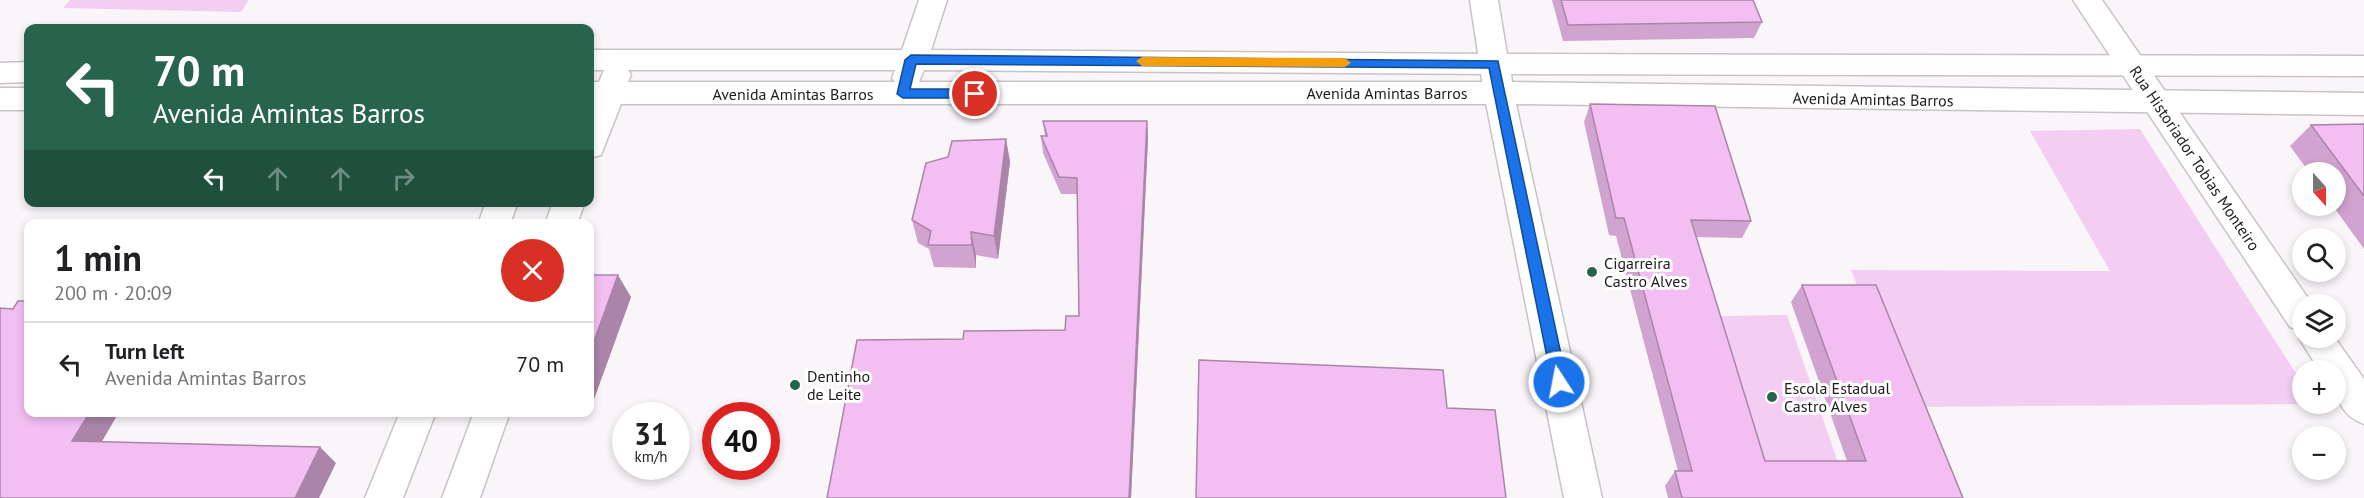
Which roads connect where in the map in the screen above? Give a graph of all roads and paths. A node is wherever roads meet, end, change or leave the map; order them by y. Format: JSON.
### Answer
{"nodes":[{"id":1,"x":933,"y":0,"type":"edge"},
{"id":2,"x":1484,"y":0,"type":"edge"},
{"id":3,"x":2087,"y":0,"type":"edge"},
{"id":4,"x":594,"y":60,"type":"edge"},
{"id":5,"x":621,"y":60,"type":"junction"},
{"id":6,"x":911,"y":60,"type":"junction"},
{"id":7,"x":2133,"y":66,"type":"junction"},
{"id":8,"x":2364,"y":66,"type":"edge"},
{"id":9,"x":24,"y":72,"type":"edge"},
{"id":10,"x":0,"y":73,"type":"edge"},
{"id":11,"x":1497,"y":79,"type":"junction"},
{"id":12,"x":599,"y":93,"type":"edge"},
{"id":13,"x":903,"y":94,"type":"junction"},
{"id":14,"x":0,"y":99,"type":"edge"},
{"id":15,"x":24,"y":99,"type":"edge"},
{"id":16,"x":2158,"y":103,"type":"junction"},
{"id":17,"x":2364,"y":104,"type":"edge"},
{"id":18,"x":594,"y":123,"type":"edge"},
{"id":19,"x":2292,"y":302,"type":"edge"},
{"id":20,"x":2323,"y":348,"type":"edge"},
{"id":21,"x":2364,"y":408,"type":"edge"},
{"id":22,"x":416,"y":417,"type":"edge"},
{"id":23,"x":490,"y":417,"type":"edge"},
{"id":24,"x":384,"y":498,"type":"edge"},
{"id":25,"x":461,"y":498,"type":"edge"},
{"id":26,"x":1582,"y":498,"type":"edge"}],
"edges":[{"from":1,"to":6,"type":"street"},
{"from":2,"to":11,"type":"street"},
{"from":3,"to":7,"type":"street","name":"Rua Historiador Tobias Monteiro"},
{"from":4,"to":5,"type":"street","name":"Avenida Amintas Barros"},
{"from":5,"to":6,"type":"street","name":"Avenida Amintas Barros"},
{"from":5,"to":12,"type":"street"},
{"from":6,"to":11,"type":"street","name":"Avenida Amintas Barros"},
{"from":6,"to":13,"type":"street"},
{"from":7,"to":8,"type":"street","name":"Avenida Amintas Barros"},
{"from":7,"to":11,"type":"street","name":"Avenida Amintas Barros"},
{"from":7,"to":16,"type":"street","name":"Rua Historiador Tobias Monteiro"},
{"from":9,"to":10,"type":"street"},
{"from":11,"to":13,"type":"street","name":"Avenida Amintas Barros"},
{"from":11,"to":16,"type":"street","name":"Avenida Amintas Barros"},
{"from":11,"to":26,"type":"street"},
{"from":12,"to":13,"type":"street","name":"Avenida Amintas Barros"},
{"from":12,"to":18,"type":"street"},
{"from":14,"to":15,"type":"street"},
{"from":16,"to":17,"type":"street","name":"Avenida Amintas Barros"},
{"from":16,"to":19,"type":"street","name":"Rua Historiador Tobias Monteiro"},
{"from":20,"to":21,"type":"street"},
{"from":22,"to":24,"type":"street"},
{"from":23,"to":25,"type":"street"}]}
